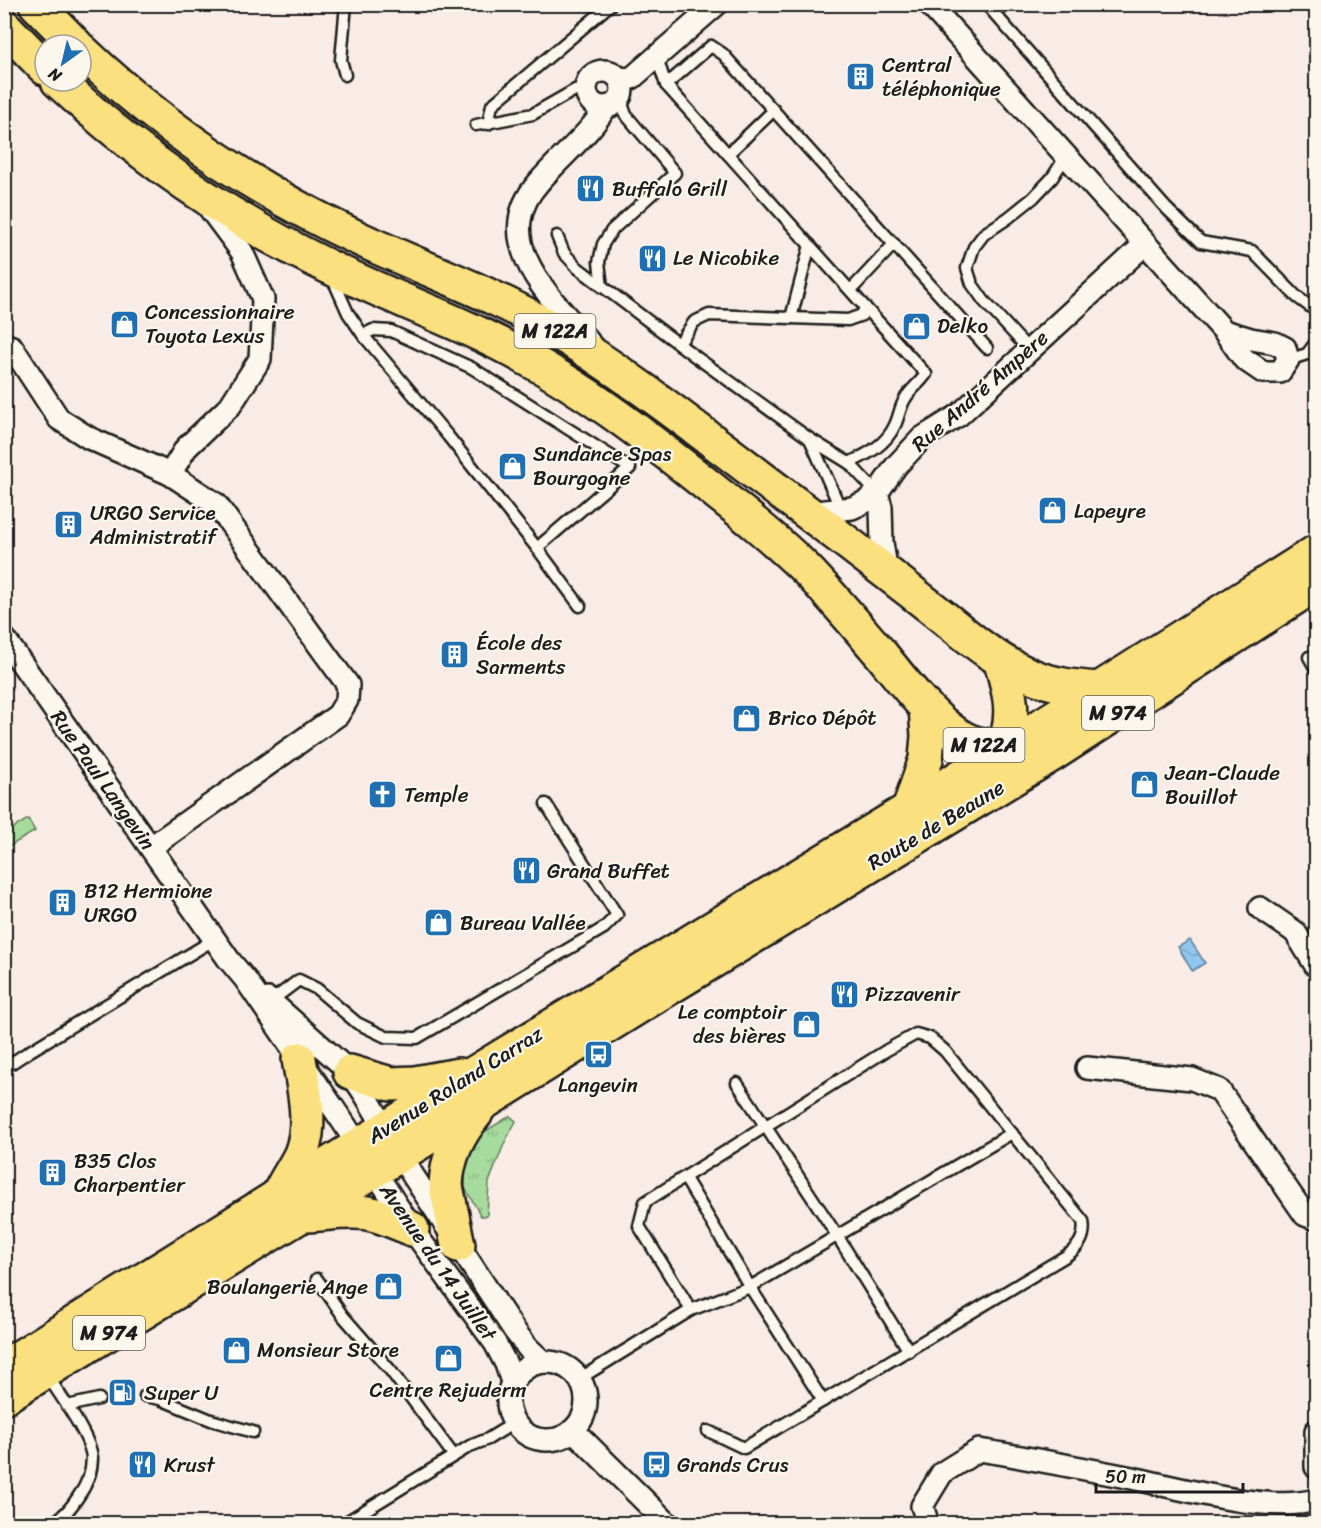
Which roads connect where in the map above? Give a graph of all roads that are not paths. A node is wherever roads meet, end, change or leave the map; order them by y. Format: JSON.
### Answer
{"nodes":[{"id":1,"x":36,"y":4,"type":"edge"},
{"id":2,"x":345,"y":4,"type":"edge"},
{"id":3,"x":611,"y":4,"type":"edge"},
{"id":4,"x":717,"y":4,"type":"edge"},
{"id":5,"x":929,"y":4,"type":"edge"},
{"id":6,"x":986,"y":4,"type":"edge"},
{"id":7,"x":4,"y":26,"type":"edge"},
{"id":8,"x":64,"y":33,"type":"edge"},
{"id":9,"x":33,"y":56,"type":"edge"},
{"id":10,"x":657,"y":57,"type":"junction"},
{"id":11,"x":93,"y":61,"type":"edge"},
{"id":12,"x":345,"y":75,"type":"dead end"},
{"id":13,"x":666,"y":85,"type":"junction"},
{"id":14,"x":585,"y":88,"type":"junction"},
{"id":15,"x":71,"y":93,"type":"edge"},
{"id":16,"x":615,"y":95,"type":"junction"},
{"id":17,"x":774,"y":110,"type":"junction"},
{"id":18,"x":488,"y":124,"type":"junction"},
{"id":19,"x":476,"y":125,"type":"dead end"},
{"id":20,"x":728,"y":154,"type":"junction"},
{"id":21,"x":1066,"y":156,"type":"junction"},
{"id":22,"x":198,"y":193,"type":"junction"},
{"id":23,"x":557,"y":236,"type":"dead end"},
{"id":24,"x":1145,"y":243,"type":"junction"},
{"id":25,"x":810,"y":244,"type":"junction"},
{"id":26,"x":894,"y":244,"type":"junction"},
{"id":27,"x":327,"y":266,"type":"junction"},
{"id":28,"x":602,"y":287,"type":"junction"},
{"id":29,"x":851,"y":290,"type":"junction"},
{"id":30,"x":865,"y":307,"type":"junction"},
{"id":31,"x":1317,"y":311,"type":"edge"},
{"id":32,"x":791,"y":318,"type":"junction"},
{"id":33,"x":363,"y":335,"type":"junction"},
{"id":34,"x":1317,"y":342,"type":"edge"},
{"id":35,"x":4,"y":344,"type":"edge"},
{"id":36,"x":679,"y":344,"type":"junction"},
{"id":37,"x":987,"y":348,"type":"dead end"},
{"id":38,"x":1029,"y":350,"type":"junction"},
{"id":39,"x":1288,"y":360,"type":"joint"},
{"id":40,"x":606,"y":363,"type":"junction"},
{"id":41,"x":810,"y":439,"type":"junction"},
{"id":42,"x":849,"y":462,"type":"junction"},
{"id":43,"x":170,"y":474,"type":"junction"},
{"id":44,"x":877,"y":493,"type":"junction"},
{"id":45,"x":841,"y":510,"type":"junction"},
{"id":46,"x":807,"y":513,"type":"junction"},
{"id":47,"x":537,"y":548,"type":"junction"},
{"id":48,"x":1317,"y":552,"type":"edge"},
{"id":49,"x":887,"y":573,"type":"junction"},
{"id":50,"x":1317,"y":584,"type":"edge"},
{"id":51,"x":580,"y":606,"type":"dead end"},
{"id":52,"x":4,"y":638,"type":"edge"},
{"id":53,"x":1309,"y":657,"type":"dead end"},
{"id":54,"x":1001,"y":662,"type":"junction"},
{"id":55,"x":1317,"y":669,"type":"edge"},
{"id":56,"x":1097,"y":689,"type":"junction"},
{"id":57,"x":926,"y":707,"type":"junction"},
{"id":58,"x":1005,"y":748,"type":"junction"},
{"id":59,"x":1053,"y":754,"type":"junction"},
{"id":60,"x":990,"y":793,"type":"junction"},
{"id":61,"x":546,"y":804,"type":"dead end"},
{"id":62,"x":909,"y":809,"type":"junction"},
{"id":63,"x":151,"y":848,"type":"junction"},
{"id":64,"x":859,"y":872,"type":"joint"},
{"id":65,"x":1260,"y":908,"type":"dead end"},
{"id":66,"x":215,"y":939,"type":"junction"},
{"id":67,"x":1317,"y":966,"type":"edge"},
{"id":68,"x":245,"y":979,"type":"junction"},
{"id":69,"x":271,"y":1001,"type":"junction"},
{"id":70,"x":299,"y":1059,"type":"junction"},
{"id":71,"x":4,"y":1068,"type":"edge"},
{"id":72,"x":1087,"y":1068,"type":"dead end"},
{"id":73,"x":350,"y":1072,"type":"junction"},
{"id":74,"x":476,"y":1072,"type":"junction"},
{"id":75,"x":737,"y":1083,"type":"dead end"},
{"id":76,"x":483,"y":1104,"type":"junction"},
{"id":77,"x":765,"y":1126,"type":"junction"},
{"id":78,"x":1012,"y":1133,"type":"junction"},
{"id":79,"x":379,"y":1150,"type":"junction"},
{"id":80,"x":685,"y":1178,"type":"junction"},
{"id":81,"x":290,"y":1205,"type":"junction"},
{"id":82,"x":1317,"y":1219,"type":"edge"},
{"id":83,"x":412,"y":1229,"type":"junction"},
{"id":84,"x":838,"y":1236,"type":"junction"},
{"id":85,"x":458,"y":1245,"type":"junction"},
{"id":86,"x":317,"y":1279,"type":"dead end"},
{"id":87,"x":750,"y":1287,"type":"junction"},
{"id":88,"x":691,"y":1310,"type":"junction"},
{"id":89,"x":909,"y":1351,"type":"junction"},
{"id":90,"x":543,"y":1362,"type":"junction"},
{"id":91,"x":4,"y":1367,"type":"edge"},
{"id":92,"x":45,"y":1372,"type":"junction"},
{"id":93,"x":579,"y":1379,"type":"junction"},
{"id":94,"x":512,"y":1382,"type":"junction"},
{"id":95,"x":145,"y":1396,"type":"dead end"},
{"id":96,"x":4,"y":1397,"type":"edge"},
{"id":97,"x":99,"y":1399,"type":"dead end"},
{"id":98,"x":823,"y":1401,"type":"junction"},
{"id":99,"x":67,"y":1406,"type":"junction"},
{"id":100,"x":513,"y":1423,"type":"junction"},
{"id":101,"x":573,"y":1430,"type":"junction"},
{"id":102,"x":708,"y":1431,"type":"dead end"},
{"id":103,"x":1317,"y":1431,"type":"edge"},
{"id":104,"x":252,"y":1432,"type":"dead end"},
{"id":105,"x":454,"y":1456,"type":"junction"},
{"id":106,"x":1317,"y":1467,"type":"edge"},
{"id":107,"x":1317,"y":1500,"type":"edge"},
{"id":108,"x":52,"y":1524,"type":"edge"},
{"id":109,"x":343,"y":1524,"type":"edge"},
{"id":110,"x":668,"y":1524,"type":"edge"},
{"id":111,"x":928,"y":1524,"type":"edge"}],
"edges":[{"from":1,"to":8,"type":"main road"},
{"from":2,"to":12,"type":"lane"},
{"from":3,"to":18,"type":"lane"},
{"from":4,"to":10,"type":"street"},
{"from":5,"to":21,"type":"street"},
{"from":6,"to":31,"type":"lane"},
{"from":7,"to":9,"type":"main road"},
{"from":10,"to":13,"type":"lane"},
{"from":10,"to":16,"type":"street"},
{"from":11,"to":40,"type":"main road","number":"M 122A"},
{"from":13,"to":17,"type":"lane"},
{"from":13,"to":20,"type":"lane"},
{"from":14,"to":16,"type":"street"},
{"from":14,"to":16,"type":"street"},
{"from":14,"to":18,"type":"lane"},
{"from":15,"to":22,"type":"main road","number":"M 122A"},
{"from":16,"to":28,"type":"lane"},
{"from":16,"to":40,"type":"street"},
{"from":17,"to":20,"type":"lane"},
{"from":17,"to":26,"type":"lane"},
{"from":18,"to":19,"type":"lane"},
{"from":20,"to":25,"type":"lane"},
{"from":21,"to":24,"type":"street"},
{"from":21,"to":38,"type":"lane"},
{"from":22,"to":27,"type":"main road","number":"M 122A"},
{"from":22,"to":43,"type":"street"},
{"from":23,"to":28,"type":"lane"},
{"from":24,"to":38,"type":"street","name":"Rue André Ampère"},
{"from":24,"to":39,"type":"street"},
{"from":25,"to":29,"type":"lane"},
{"from":25,"to":32,"type":"lane"},
{"from":26,"to":29,"type":"lane"},
{"from":26,"to":37,"type":"lane"},
{"from":27,"to":33,"type":"lane"},
{"from":27,"to":57,"type":"main road","number":"M 122A"},
{"from":28,"to":36,"type":"lane"},
{"from":29,"to":30,"type":"lane"},
{"from":30,"to":32,"type":"lane"},
{"from":30,"to":42,"type":"lane"},
{"from":32,"to":36,"type":"lane"},
{"from":33,"to":47,"type":"lane"},
{"from":33,"to":47,"type":"lane"},
{"from":34,"to":39,"type":"lane"},
{"from":35,"to":43,"type":"street"},
{"from":36,"to":41,"type":"lane"},
{"from":38,"to":44,"type":"street","name":"Rue André Ampère"},
{"from":40,"to":46,"type":"main road","number":"M 122A"},
{"from":41,"to":42,"type":"lane"},
{"from":41,"to":45,"type":"lane"},
{"from":42,"to":44,"type":"lane"},
{"from":43,"to":63,"type":"street"},
{"from":44,"to":45,"type":"street","name":"Rue André Ampère"},
{"from":44,"to":49,"type":"street"},
{"from":45,"to":46,"type":"street","name":"Rue André Ampère"},
{"from":46,"to":49,"type":"main road","number":"M 122A"},
{"from":47,"to":51,"type":"lane"},
{"from":48,"to":56,"type":"main road","name":"Route de Beaune","number":"M 974"},
{"from":49,"to":54,"type":"main road","number":"M 122A"},
{"from":50,"to":59,"type":"main road","name":"Route de Beaune","number":"M 974"},
{"from":52,"to":63,"type":"street","name":"Rue Paul Langevin"},
{"from":53,"to":55,"type":"lane"},
{"from":54,"to":56,"type":"main road","number":"M 122A"},
{"from":54,"to":58,"type":"main road","number":"M 122A"},
{"from":56,"to":58,"type":"main road","name":"Route de Beaune","number":"M 974"},
{"from":57,"to":58,"type":"main road","number":"M 122A"},
{"from":57,"to":62,"type":"main road","number":"M 122A"},
{"from":58,"to":59,"type":"main road","number":"M 122A"},
{"from":58,"to":60,"type":"main road","number":"M 122A"},
{"from":58,"to":62,"type":"main road","name":"Route de Beaune","number":"M 974"},
{"from":59,"to":60,"type":"main road","name":"Route de Beaune","number":"M 974"},
{"from":60,"to":64,"type":"main road","name":"Route de Beaune","number":"M 974"},
{"from":61,"to":69,"type":"lane"},
{"from":62,"to":74,"type":"main road","name":"Avenue Roland Carraz"},
{"from":63,"to":66,"type":"street","name":"Rue Paul Langevin"},
{"from":64,"to":76,"type":"main road","name":"Avenue Roland Carraz"},
{"from":65,"to":67,"type":"street"},
{"from":66,"to":68,"type":"street","name":"Rue Paul Langevin"},
{"from":66,"to":71,"type":"lane"},
{"from":68,"to":69,"type":"street","name":"Rue Paul Langevin"},
{"from":68,"to":70,"type":"street","name":"Rue Paul Langevin"},
{"from":69,"to":73,"type":"street","name":"Rue Paul Langevin"},
{"from":70,"to":79,"type":"street","name":"Rue Paul Langevin"},
{"from":70,"to":81,"type":"main road"},
{"from":72,"to":82,"type":"street"},
{"from":73,"to":74,"type":"main road"},
{"from":73,"to":79,"type":"street","name":"Rue Paul Langevin"},
{"from":74,"to":79,"type":"main road","name":"Avenue Roland Carraz"},
{"from":75,"to":77,"type":"lane"},
{"from":76,"to":79,"type":"main road","name":"Avenue Roland Carraz"},
{"from":76,"to":85,"type":"main road"},
{"from":77,"to":78,"type":"lane"},
{"from":77,"to":80,"type":"lane"},
{"from":77,"to":84,"type":"lane"},
{"from":78,"to":84,"type":"lane"},
{"from":78,"to":89,"type":"lane"},
{"from":79,"to":81,"type":"main road","name":"Avenue Roland Carraz","number":"M 974"},
{"from":79,"to":83,"type":"street","name":"Avenue du 14 Juillet"},
{"from":79,"to":85,"type":"street","name":"Avenue du 14 Juillet"},
{"from":80,"to":87,"type":"lane"},
{"from":80,"to":88,"type":"lane"},
{"from":81,"to":83,"type":"main road"},
{"from":81,"to":91,"type":"main road","name":"Avenue Roland Carraz","number":"M 974"},
{"from":81,"to":92,"type":"main road","name":"Avenue Roland Carraz","number":"M 974"},
{"from":83,"to":94,"type":"street","name":"Avenue du 14 Juillet"},
{"from":84,"to":87,"type":"lane"},
{"from":84,"to":89,"type":"lane"},
{"from":85,"to":90,"type":"street","name":"Avenue du 14 Juillet"},
{"from":86,"to":105,"type":"lane"},
{"from":87,"to":88,"type":"lane"},
{"from":87,"to":98,"type":"lane"},
{"from":88,"to":93,"type":"lane"},
{"from":89,"to":98,"type":"lane"},
{"from":90,"to":93,"type":"street"},
{"from":90,"to":94,"type":"street"},
{"from":92,"to":96,"type":"main road","name":"Avenue Roland Carraz","number":"M 974"},
{"from":92,"to":99,"type":"lane"},
{"from":93,"to":101,"type":"street"},
{"from":94,"to":100,"type":"street"},
{"from":95,"to":104,"type":"lane"},
{"from":97,"to":99,"type":"lane"},
{"from":98,"to":102,"type":"lane"},
{"from":99,"to":108,"type":"lane"},
{"from":100,"to":101,"type":"street"},
{"from":100,"to":105,"type":"lane"},
{"from":101,"to":110,"type":"street"},
{"from":103,"to":106,"type":"street"},
{"from":105,"to":109,"type":"lane"},
{"from":107,"to":111,"type":"street"}]}
